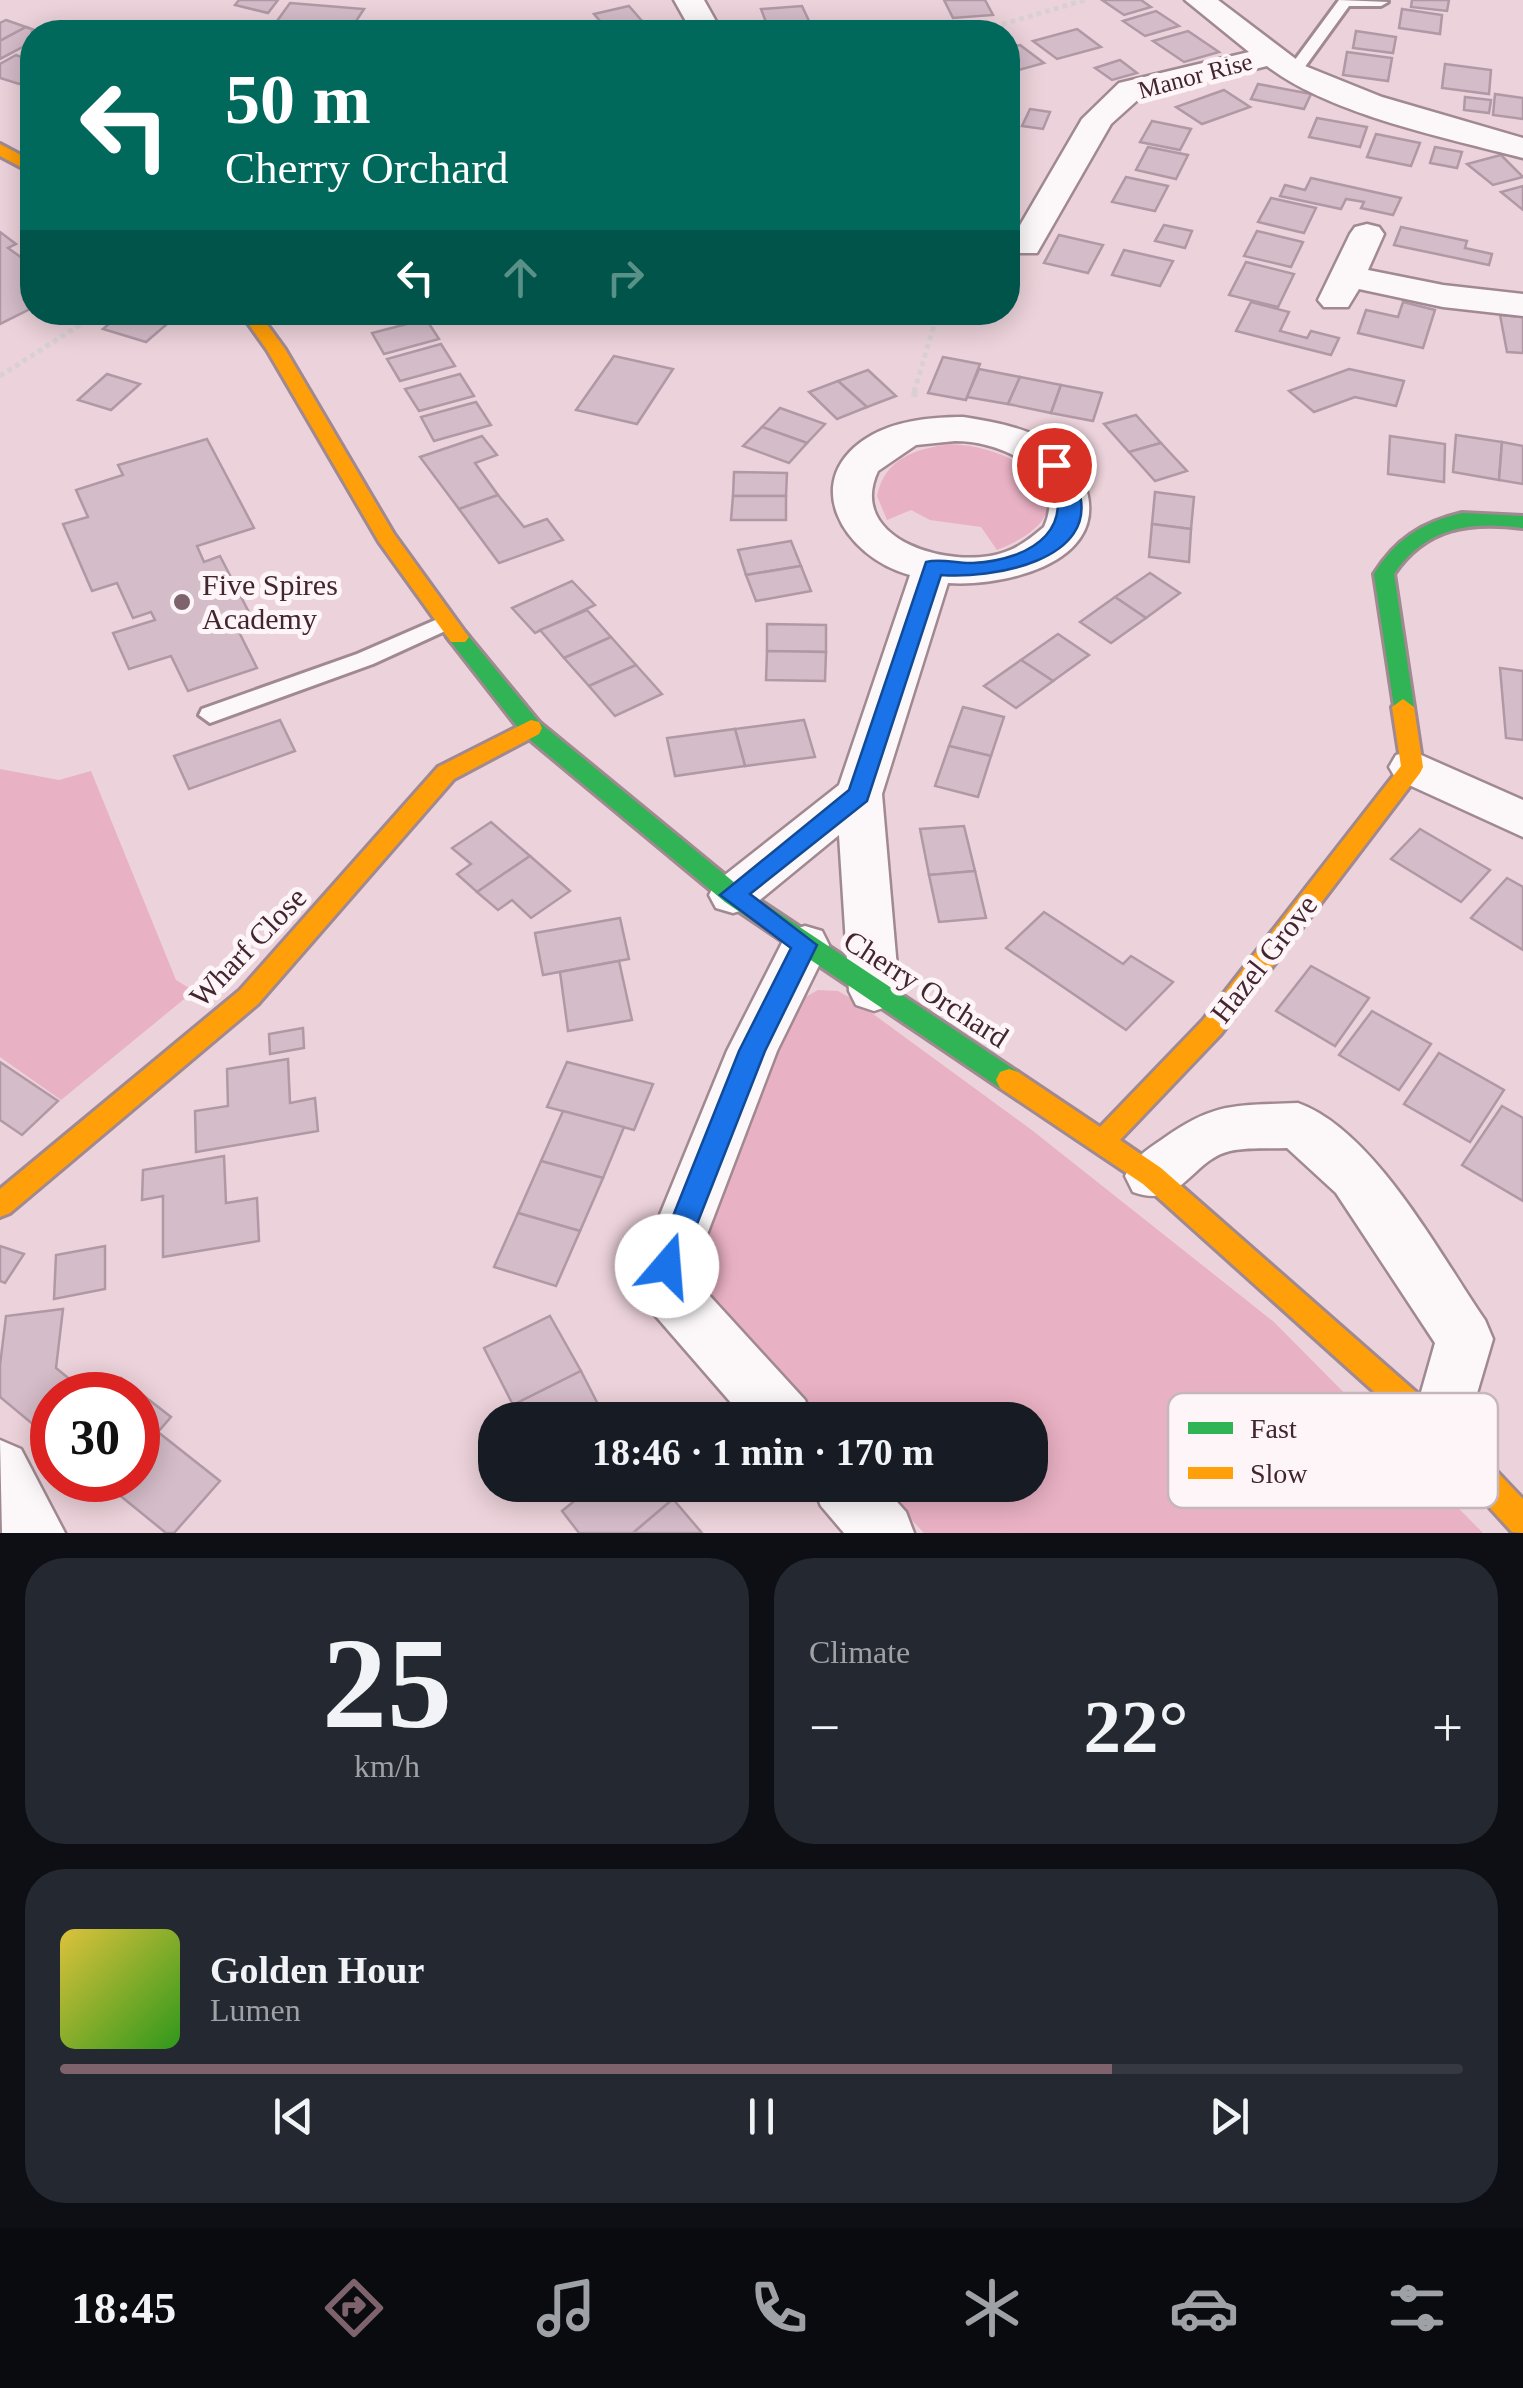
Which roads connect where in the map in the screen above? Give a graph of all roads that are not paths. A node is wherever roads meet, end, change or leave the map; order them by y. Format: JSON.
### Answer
{"nodes":[{"id":1,"x":1200,"y":0,"type":"edge"},
{"id":2,"x":1381,"y":2,"type":"edge"},
{"id":3,"x":1282,"y":64,"type":"junction"},
{"id":4,"x":1523,"y":148,"type":"edge"},
{"id":5,"x":1368,"y":234,"type":"dead end"},
{"id":6,"x":1025,"y":246,"type":"dead end"},
{"id":7,"x":1523,"y":305,"type":"edge"},
{"id":8,"x":259,"y":325,"type":"edge"},
{"id":9,"x":1523,"y":522,"type":"edge"},
{"id":10,"x":933,"y":567,"type":"junction"},
{"id":11,"x":447,"y":622,"type":"junction"},
{"id":12,"x":210,"y":715,"type":"dead end"},
{"id":13,"x":531,"y":728,"type":"junction"},
{"id":14,"x":1412,"y":766,"type":"junction"},
{"id":15,"x":859,"y":794,"type":"junction"},
{"id":16,"x":1523,"y":820,"type":"edge"},
{"id":17,"x":732,"y":895,"type":"junction"},
{"id":18,"x":805,"y":945,"type":"junction"},
{"id":19,"x":874,"y":991,"type":"junction"},
{"id":20,"x":1104,"y":1140,"type":"junction"},
{"id":21,"x":1152,"y":1176,"type":"junction"},
{"id":22,"x":0,"y":1205,"type":"edge"},
{"id":23,"x":1398,"y":1393,"type":"edge"},
{"id":24,"x":1450,"y":1393,"type":"edge"},
{"id":25,"x":768,"y":1402,"type":"edge"},
{"id":26,"x":0,"y":1469,"type":"edge"},
{"id":27,"x":1498,"y":1494,"type":"edge"},
{"id":28,"x":857,"y":1502,"type":"edge"},
{"id":29,"x":1523,"y":1522,"type":"edge"},
{"id":30,"x":35,"y":1533,"type":"edge"},
{"id":31,"x":884,"y":1533,"type":"edge"}],
"edges":[{"from":1,"to":3,"type":"street","name":"Manor Rise"},
{"from":2,"to":3,"type":"lane"},
{"from":3,"to":4,"type":"street","name":"Manor Rise"},
{"from":3,"to":6,"type":"street","name":"Manor Rise"},
{"from":5,"to":7,"type":"street"},
{"from":8,"to":11,"type":"street","name":"Cherry Orchard"},
{"from":9,"to":14,"type":"street"},
{"from":10,"to":10,"type":"street"},
{"from":10,"to":15,"type":"street"},
{"from":11,"to":12,"type":"lane"},
{"from":11,"to":13,"type":"street","name":"Cherry Orchard"},
{"from":13,"to":17,"type":"street","name":"Cherry Orchard"},
{"from":13,"to":22,"type":"street","name":"Wharf Close"},
{"from":14,"to":16,"type":"street"},
{"from":14,"to":20,"type":"street","name":"Hazel Grove"},
{"from":15,"to":17,"type":"street"},
{"from":15,"to":19,"type":"street"},
{"from":17,"to":18,"type":"street","name":"Cherry Orchard"},
{"from":18,"to":19,"type":"street","name":"Cherry Orchard"},
{"from":18,"to":25,"type":"street"},
{"from":19,"to":20,"type":"street","name":"Cherry Orchard"},
{"from":20,"to":21,"type":"street","name":"Cherry Orchard"},
{"from":21,"to":23,"type":"street","name":"Cherry Orchard"},
{"from":21,"to":24,"type":"street"},
{"from":26,"to":30,"type":"street"},
{"from":27,"to":29,"type":"street","name":"Cherry Orchard"},
{"from":28,"to":31,"type":"street"}]}
